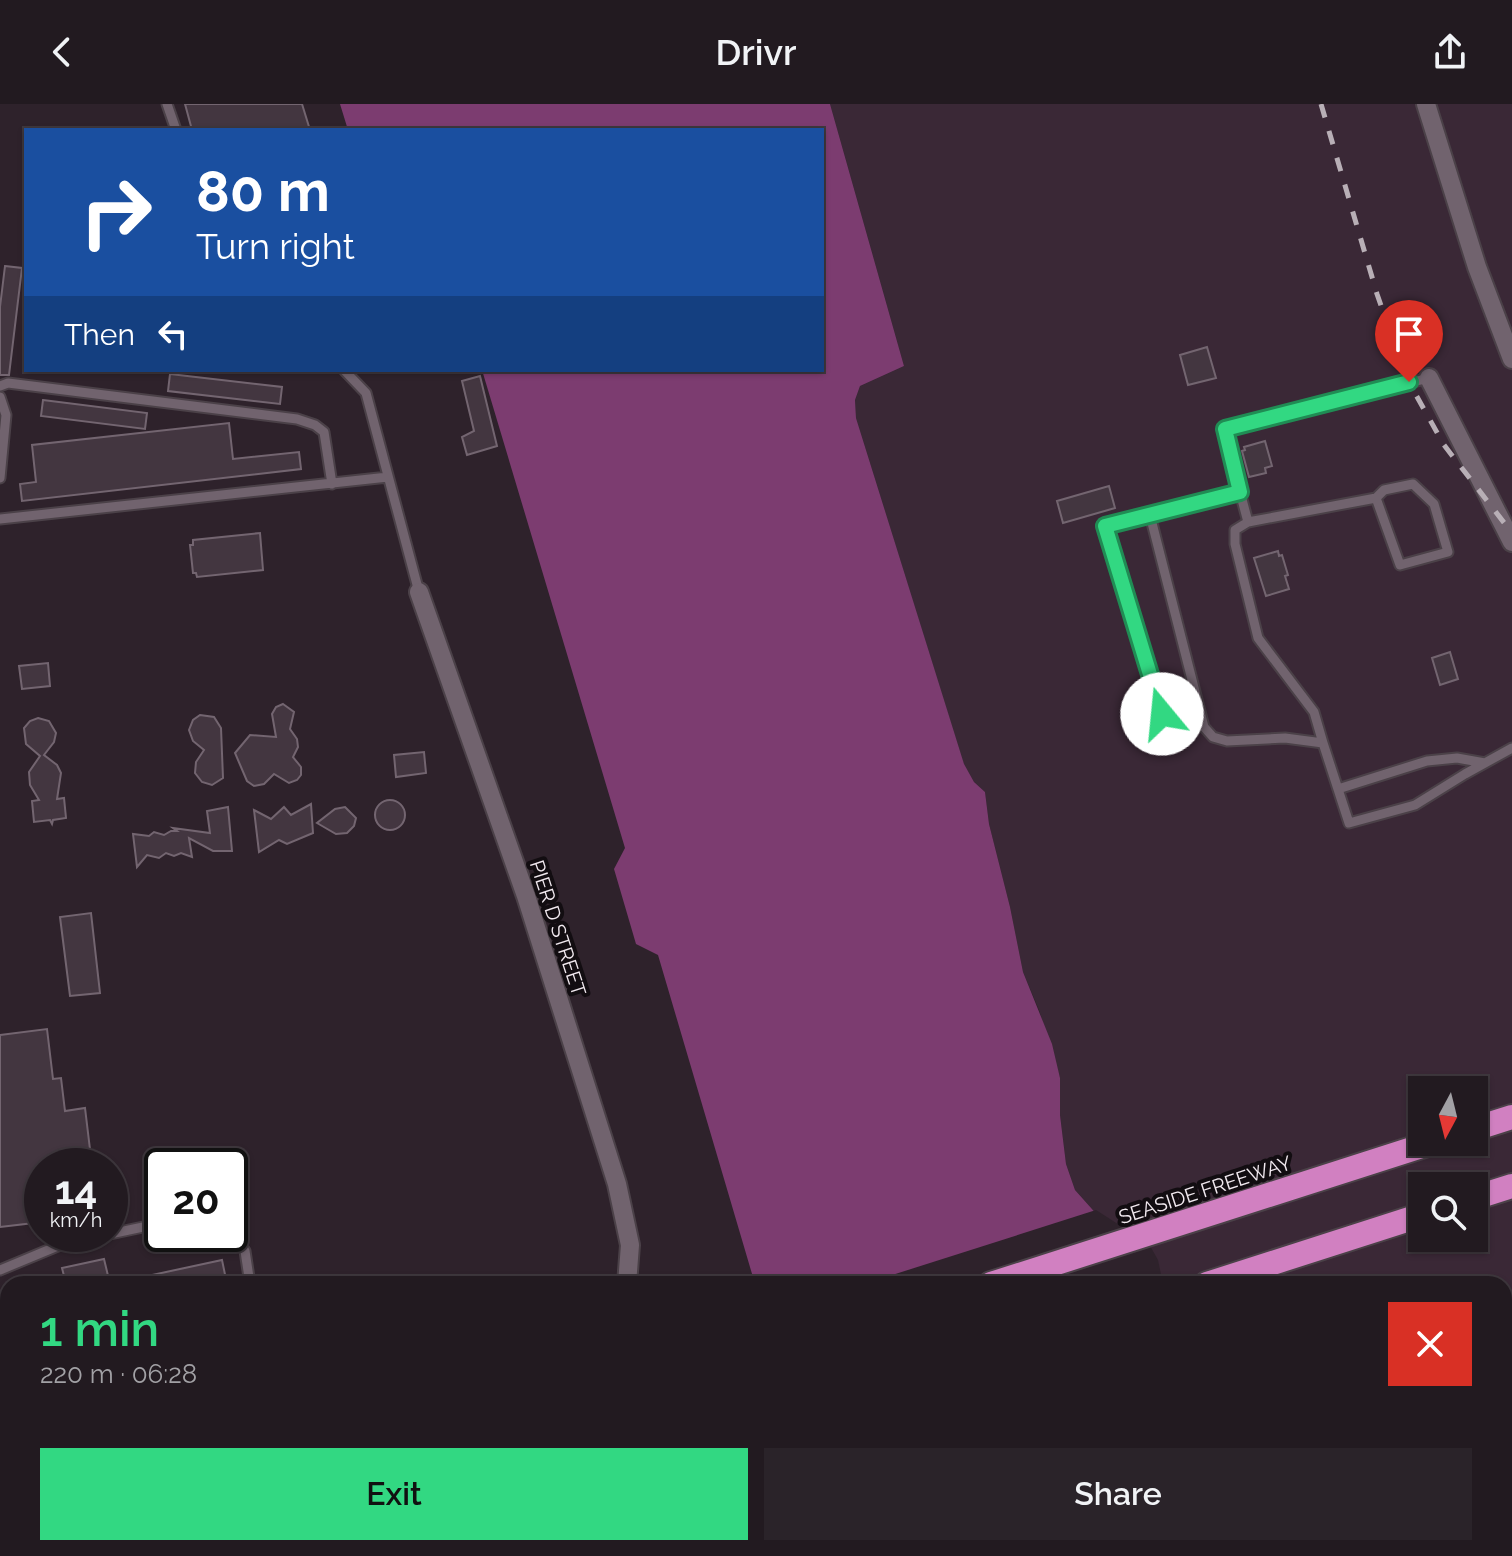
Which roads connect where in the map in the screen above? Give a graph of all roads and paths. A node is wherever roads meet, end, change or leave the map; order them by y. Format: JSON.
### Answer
{"nodes":[{"id":1,"x":167,"y":104,"type":"edge"},
{"id":2,"x":1426,"y":104,"type":"edge"},
{"id":3,"x":175,"y":128,"type":"edge"},
{"id":4,"x":1512,"y":359,"type":"edge"},
{"id":5,"x":346,"y":372,"type":"edge"},
{"id":6,"x":1429,"y":378,"type":"joint"},
{"id":7,"x":0,"y":386,"type":"edge"},
{"id":8,"x":0,"y":397,"type":"edge"},
{"id":9,"x":388,"y":477,"type":"junction"},
{"id":10,"x":0,"y":478,"type":"edge"},
{"id":11,"x":332,"y":484,"type":"junction"},
{"id":12,"x":1240,"y":492,"type":"junction"},
{"id":13,"x":1376,"y":498,"type":"junction"},
{"id":14,"x":1150,"y":515,"type":"junction"},
{"id":15,"x":0,"y":519,"type":"edge"},
{"id":16,"x":1248,"y":522,"type":"junction"},
{"id":17,"x":1512,"y":542,"type":"edge"},
{"id":18,"x":419,"y":592,"type":"joint"},
{"id":19,"x":1204,"y":727,"type":"junction"},
{"id":20,"x":1323,"y":743,"type":"junction"},
{"id":21,"x":1512,"y":748,"type":"edge"},
{"id":22,"x":1485,"y":763,"type":"junction"},
{"id":23,"x":1338,"y":789,"type":"junction"},
{"id":24,"x":1512,"y":1117,"type":"edge"},
{"id":25,"x":1488,"y":1125,"type":"edge"},
{"id":26,"x":1408,"y":1150,"type":"edge"},
{"id":27,"x":1512,"y":1186,"type":"edge"},
{"id":28,"x":1488,"y":1194,"type":"edge"},
{"id":29,"x":1408,"y":1219,"type":"edge"},
{"id":30,"x":43,"y":1252,"type":"edge"},
{"id":31,"x":245,"y":1252,"type":"edge"},
{"id":32,"x":0,"y":1270,"type":"edge"},
{"id":33,"x":249,"y":1276,"type":"edge"},
{"id":34,"x":628,"y":1276,"type":"edge"},
{"id":35,"x":1016,"y":1276,"type":"edge"},
{"id":36,"x":1232,"y":1276,"type":"edge"}],
"edges":[{"from":1,"to":3,"type":"lane"},
{"from":2,"to":4,"type":"street"},
{"from":5,"to":9,"type":"lane"},
{"from":6,"to":12,"type":"lane"},
{"from":6,"to":17,"type":"street"},
{"from":7,"to":11,"type":"lane"},
{"from":8,"to":10,"type":"lane"},
{"from":9,"to":11,"type":"lane"},
{"from":9,"to":18,"type":"lane"},
{"from":11,"to":15,"type":"lane"},
{"from":12,"to":14,"type":"lane"},
{"from":12,"to":16,"type":"lane"},
{"from":13,"to":13,"type":"lane"},
{"from":13,"to":16,"type":"lane"},
{"from":14,"to":19,"type":"lane"},
{"from":14,"to":19,"type":"lane"},
{"from":16,"to":20,"type":"lane"},
{"from":18,"to":34,"type":"street","name":"PIER D STREET"},
{"from":19,"to":20,"type":"lane"},
{"from":20,"to":23,"type":"lane"},
{"from":21,"to":22,"type":"lane"},
{"from":22,"to":23,"type":"lane"},
{"from":22,"to":23,"type":"lane"},
{"from":24,"to":25,"type":"highway"},
{"from":26,"to":35,"type":"highway","name":"SEASIDE FREEWAY"},
{"from":27,"to":28,"type":"highway"},
{"from":29,"to":36,"type":"highway"},
{"from":30,"to":32,"type":"lane"},
{"from":31,"to":33,"type":"lane"}]}
